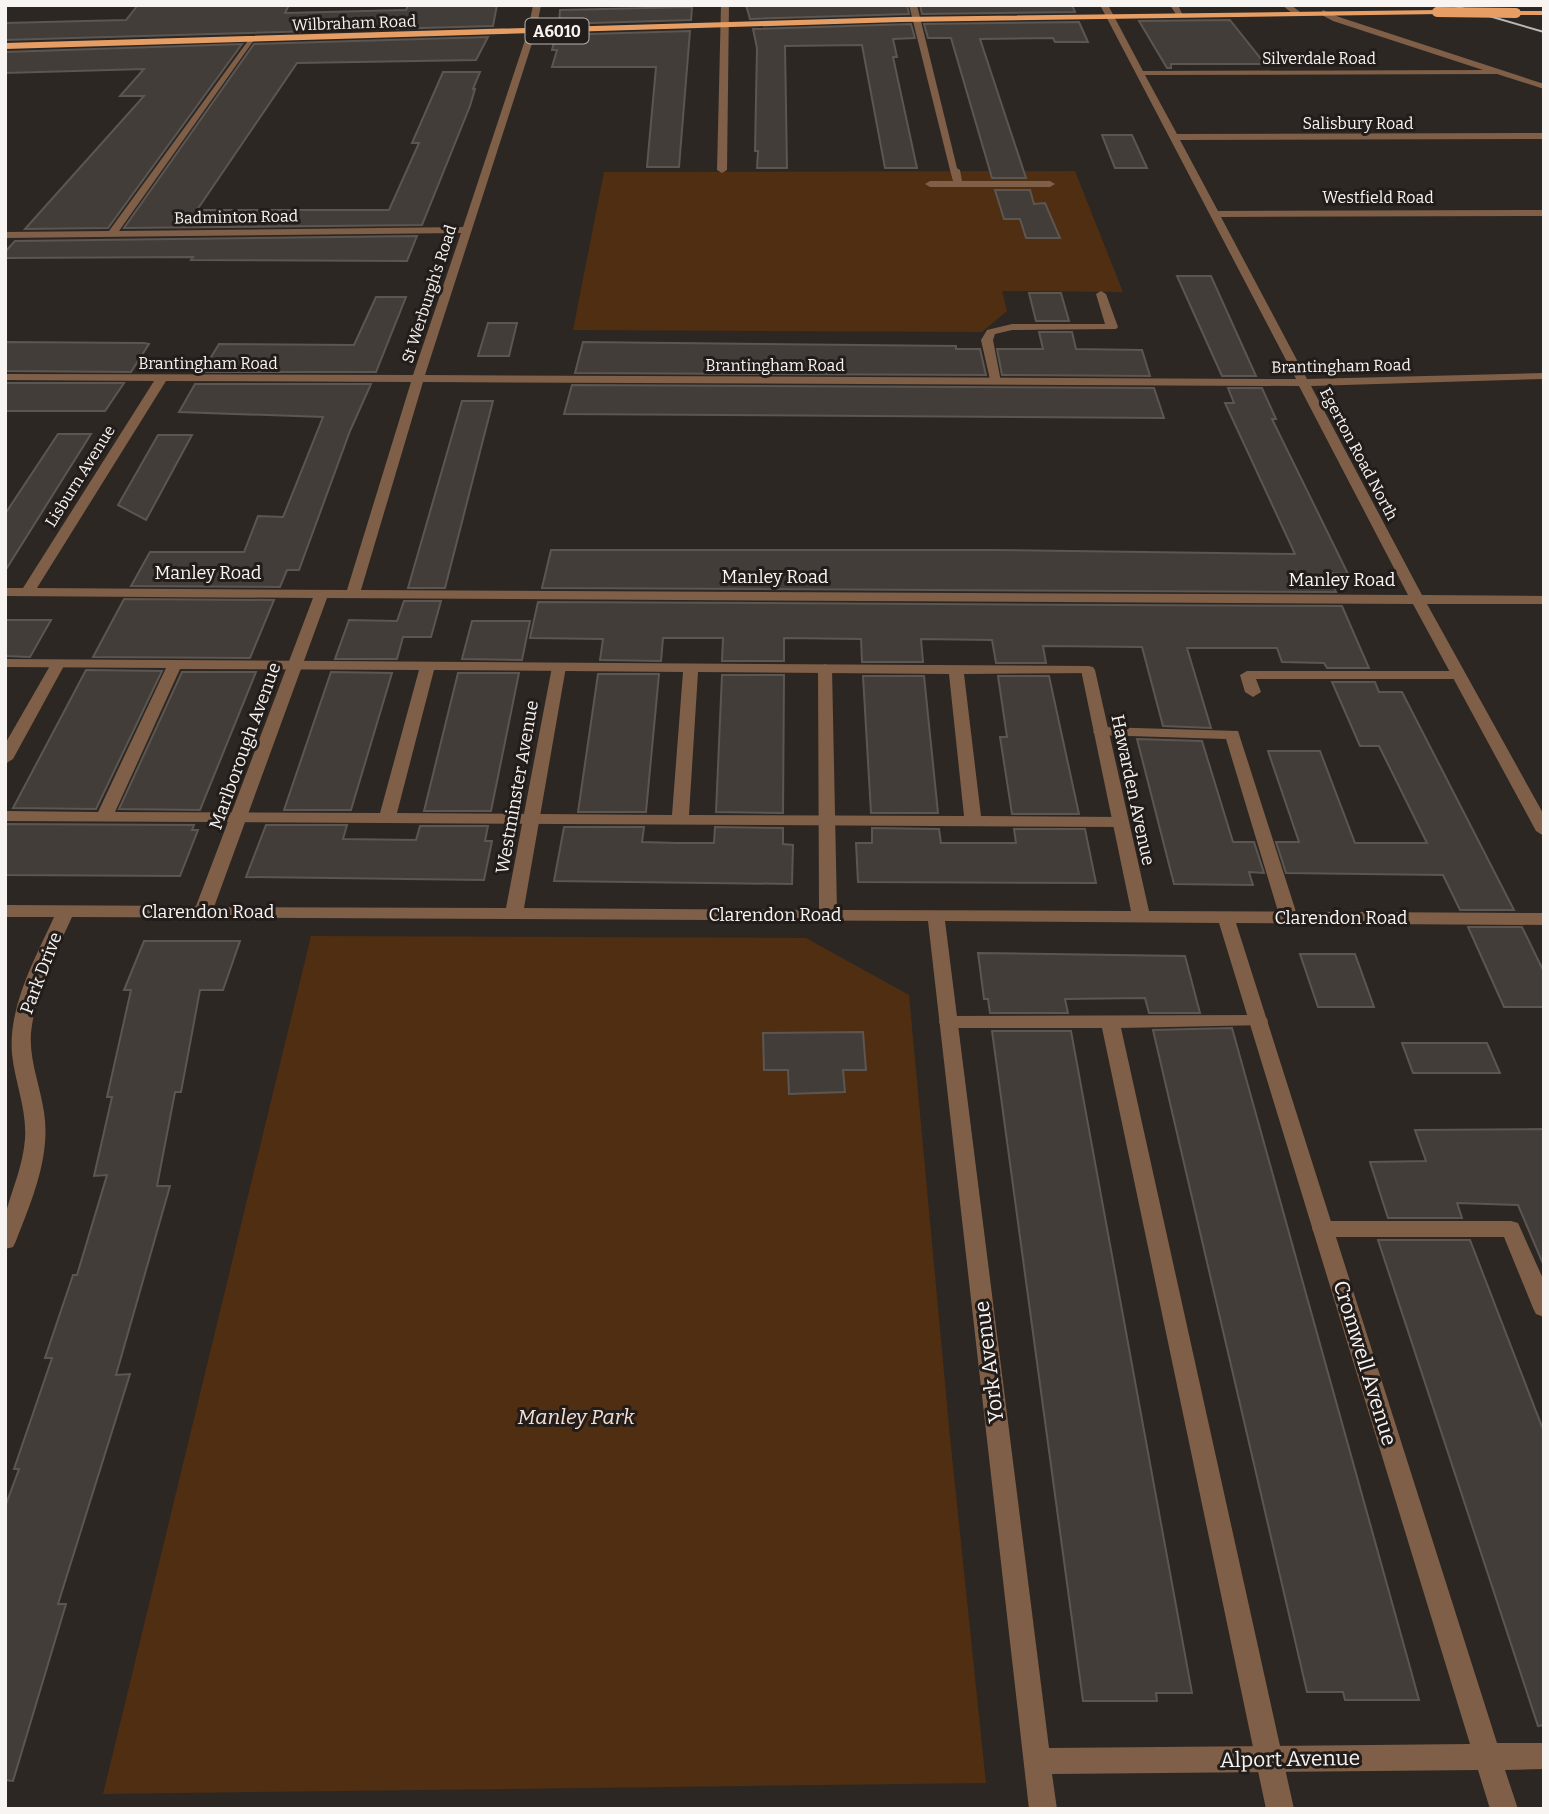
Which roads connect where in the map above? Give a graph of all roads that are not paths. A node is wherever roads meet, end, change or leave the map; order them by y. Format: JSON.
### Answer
{"nodes":[{"id":1,"x":537,"y":5,"type":"edge"},
{"id":2,"x":725,"y":5,"type":"edge"},
{"id":3,"x":913,"y":5,"type":"edge"},
{"id":4,"x":1174,"y":5,"type":"edge"},
{"id":5,"x":1286,"y":5,"type":"edge"},
{"id":6,"x":1107,"y":10,"type":"edge"},
{"id":7,"x":1296,"y":12,"type":"junction"},
{"id":8,"x":1323,"y":12,"type":"junction"},
{"id":9,"x":1544,"y":13,"type":"edge"},
{"id":10,"x":1180,"y":14,"type":"junction"},
{"id":11,"x":919,"y":19,"type":"junction"},
{"id":12,"x":726,"y":25,"type":"junction"},
{"id":13,"x":532,"y":31,"type":"junction"},
{"id":14,"x":250,"y":40,"type":"junction"},
{"id":15,"x":5,"y":46,"type":"edge"},
{"id":16,"x":1500,"y":72,"type":"junction"},
{"id":17,"x":1138,"y":73,"type":"junction"},
{"id":18,"x":1544,"y":87,"type":"edge"},
{"id":19,"x":1544,"y":136,"type":"edge"},
{"id":20,"x":1172,"y":137,"type":"junction"},
{"id":21,"x":722,"y":170,"type":"dead end"},
{"id":22,"x":930,"y":184,"type":"dead end"},
{"id":23,"x":958,"y":184,"type":"junction"},
{"id":24,"x":1050,"y":184,"type":"dead end"},
{"id":25,"x":1544,"y":213,"type":"edge"},
{"id":26,"x":1213,"y":214,"type":"junction"},
{"id":27,"x":467,"y":230,"type":"junction"},
{"id":28,"x":112,"y":234,"type":"junction"},
{"id":29,"x":5,"y":235,"type":"edge"},
{"id":30,"x":1101,"y":294,"type":"dead end"},
{"id":31,"x":1544,"y":376,"type":"edge"},
{"id":32,"x":5,"y":377,"type":"edge"},
{"id":33,"x":162,"y":378,"type":"junction"},
{"id":34,"x":418,"y":379,"type":"junction"},
{"id":35,"x":995,"y":382,"type":"junction"},
{"id":36,"x":1304,"y":383,"type":"junction"},
{"id":37,"x":5,"y":592,"type":"edge"},
{"id":38,"x":27,"y":592,"type":"junction"},
{"id":39,"x":322,"y":593,"type":"junction"},
{"id":40,"x":353,"y":593,"type":"junction"},
{"id":41,"x":1418,"y":600,"type":"junction"},
{"id":42,"x":1544,"y":600,"type":"edge"},
{"id":43,"x":5,"y":663,"type":"edge"},
{"id":44,"x":58,"y":664,"type":"junction"},
{"id":45,"x":175,"y":664,"type":"junction"},
{"id":46,"x":295,"y":665,"type":"junction"},
{"id":47,"x":428,"y":666,"type":"junction"},
{"id":48,"x":559,"y":667,"type":"junction"},
{"id":49,"x":691,"y":667,"type":"junction"},
{"id":50,"x":825,"y":668,"type":"junction"},
{"id":51,"x":956,"y":669,"type":"junction"},
{"id":52,"x":1459,"y":675,"type":"junction"},
{"id":53,"x":1253,"y":692,"type":"dead end"},
{"id":54,"x":1101,"y":732,"type":"junction"},
{"id":55,"x":5,"y":759,"type":"edge"},
{"id":56,"x":5,"y":816,"type":"edge"},
{"id":57,"x":104,"y":817,"type":"junction"},
{"id":58,"x":239,"y":817,"type":"junction"},
{"id":59,"x":387,"y":818,"type":"junction"},
{"id":60,"x":531,"y":819,"type":"junction"},
{"id":61,"x":680,"y":819,"type":"junction"},
{"id":62,"x":827,"y":820,"type":"junction"},
{"id":63,"x":973,"y":821,"type":"junction"},
{"id":64,"x":1120,"y":822,"type":"junction"},
{"id":65,"x":1544,"y":831,"type":"edge"},
{"id":66,"x":5,"y":911,"type":"edge"},
{"id":67,"x":66,"y":911,"type":"junction"},
{"id":68,"x":203,"y":912,"type":"junction"},
{"id":69,"x":514,"y":914,"type":"junction"},
{"id":70,"x":828,"y":915,"type":"junction"},
{"id":71,"x":936,"y":916,"type":"junction"},
{"id":72,"x":1141,"y":917,"type":"junction"},
{"id":73,"x":1226,"y":918,"type":"junction"},
{"id":74,"x":1289,"y":918,"type":"junction"},
{"id":75,"x":1544,"y":919,"type":"edge"},
{"id":76,"x":1259,"y":1021,"type":"junction"},
{"id":77,"x":948,"y":1022,"type":"junction"},
{"id":78,"x":1110,"y":1022,"type":"junction"},
{"id":79,"x":1323,"y":1229,"type":"junction"},
{"id":80,"x":7,"y":1230,"type":"edge"},
{"id":81,"x":1544,"y":1308,"type":"edge"},
{"id":82,"x":1487,"y":1756,"type":"junction"},
{"id":83,"x":1544,"y":1756,"type":"edge"},
{"id":84,"x":1269,"y":1759,"type":"junction"},
{"id":85,"x":1037,"y":1761,"type":"junction"},
{"id":86,"x":1043,"y":1809,"type":"edge"},
{"id":87,"x":1280,"y":1809,"type":"edge"},
{"id":88,"x":1504,"y":1809,"type":"edge"}],
"edges":[{"from":1,"to":13,"type":"street","name":"St Werburgh's Road"},
{"from":2,"to":12,"type":"street"},
{"from":3,"to":11,"type":"street"},
{"from":4,"to":10,"type":"street"},
{"from":5,"to":7,"type":"street"},
{"from":6,"to":10,"type":"highway","name":"Wilbraham Road","number":"A6010"},
{"from":6,"to":11,"type":"highway","name":"Wilbraham Road","number":"A6010"},
{"from":6,"to":17,"type":"street","name":"Egerton Road North"},
{"from":7,"to":8,"type":"highway","name":"Wilbraham Road","number":"A6010"},
{"from":7,"to":10,"type":"highway","name":"Wilbraham Road","number":"A6010"},
{"from":8,"to":9,"type":"highway","name":"Wilbraham Road","number":"A6010","bridge":true},
{"from":8,"to":16,"type":"street"},
{"from":11,"to":12,"type":"highway","name":"Wilbraham Road","number":"A6010"},
{"from":11,"to":23,"type":"street"},
{"from":12,"to":13,"type":"highway","name":"Wilbraham Road","number":"A6010"},
{"from":12,"to":21,"type":"street"},
{"from":13,"to":14,"type":"highway","name":"Wilbraham Road","number":"A6010"},
{"from":13,"to":27,"type":"street","name":"St Werburgh's Road"},
{"from":14,"to":15,"type":"highway","name":"Wilbraham Road","number":"A6010"},
{"from":14,"to":28,"type":"street"},
{"from":16,"to":17,"type":"street","name":"Silverdale Road"},
{"from":16,"to":18,"type":"street"},
{"from":17,"to":20,"type":"street","name":"Egerton Road North"},
{"from":19,"to":20,"type":"street","name":"Salisbury Road"},
{"from":20,"to":26,"type":"street","name":"Egerton Road North"},
{"from":22,"to":23,"type":"street"},
{"from":23,"to":24,"type":"street"},
{"from":25,"to":26,"type":"street","name":"Westfield Road"},
{"from":26,"to":36,"type":"street","name":"Egerton Road North"},
{"from":27,"to":28,"type":"street","name":"Badminton Road"},
{"from":27,"to":34,"type":"street","name":"St Werburgh's Road"},
{"from":28,"to":29,"type":"street","name":"Badminton Road"},
{"from":30,"to":35,"type":"street"},
{"from":31,"to":36,"type":"street","name":"Brantingham Road"},
{"from":32,"to":33,"type":"street","name":"Brantingham Road"},
{"from":33,"to":34,"type":"street","name":"Brantingham Road"},
{"from":33,"to":38,"type":"street","name":"Lisburn Avenue"},
{"from":34,"to":35,"type":"street","name":"Brantingham Road"},
{"from":34,"to":40,"type":"street","name":"St Werburgh's Road"},
{"from":35,"to":36,"type":"street","name":"Brantingham Road"},
{"from":36,"to":41,"type":"street","name":"Egerton Road North"},
{"from":37,"to":38,"type":"street","name":"Manley Road"},
{"from":38,"to":39,"type":"street","name":"Manley Road"},
{"from":39,"to":40,"type":"street","name":"Manley Road"},
{"from":39,"to":46,"type":"street","name":"Marlborough Avenue"},
{"from":40,"to":41,"type":"street","name":"Manley Road"},
{"from":41,"to":42,"type":"street","name":"Manley Road"},
{"from":41,"to":52,"type":"street","name":"Egerton Road North"},
{"from":43,"to":44,"type":"street"},
{"from":44,"to":45,"type":"street"},
{"from":44,"to":55,"type":"street"},
{"from":45,"to":46,"type":"street"},
{"from":45,"to":57,"type":"street"},
{"from":46,"to":47,"type":"street"},
{"from":46,"to":58,"type":"street","name":"Marlborough Avenue"},
{"from":47,"to":48,"type":"street"},
{"from":47,"to":59,"type":"street"},
{"from":48,"to":49,"type":"street"},
{"from":48,"to":60,"type":"street","name":"Westminster Avenue"},
{"from":49,"to":50,"type":"street"},
{"from":49,"to":61,"type":"street"},
{"from":50,"to":51,"type":"street"},
{"from":50,"to":62,"type":"street"},
{"from":51,"to":54,"type":"street","name":"Hawarden Avenue"},
{"from":51,"to":63,"type":"street"},
{"from":52,"to":53,"type":"street"},
{"from":52,"to":65,"type":"street","name":"Egerton Road North"},
{"from":54,"to":64,"type":"street","name":"Hawarden Avenue"},
{"from":54,"to":74,"type":"street"},
{"from":56,"to":57,"type":"street"},
{"from":57,"to":58,"type":"street"},
{"from":58,"to":59,"type":"street"},
{"from":58,"to":68,"type":"street","name":"Marlborough Avenue"},
{"from":59,"to":60,"type":"street"},
{"from":60,"to":61,"type":"street"},
{"from":60,"to":69,"type":"street","name":"Westminster Avenue"},
{"from":61,"to":62,"type":"street"},
{"from":62,"to":63,"type":"street"},
{"from":62,"to":70,"type":"street"},
{"from":63,"to":64,"type":"street"},
{"from":64,"to":72,"type":"street","name":"Hawarden Avenue"},
{"from":66,"to":67,"type":"street","name":"Clarendon Road"},
{"from":67,"to":68,"type":"street","name":"Clarendon Road"},
{"from":67,"to":80,"type":"street","name":"Park Drive"},
{"from":68,"to":69,"type":"street","name":"Clarendon Road"},
{"from":69,"to":70,"type":"street","name":"Clarendon Road"},
{"from":70,"to":71,"type":"street","name":"Clarendon Road"},
{"from":71,"to":72,"type":"street","name":"Clarendon Road"},
{"from":71,"to":77,"type":"street","name":"York Avenue"},
{"from":72,"to":73,"type":"street","name":"Clarendon Road"},
{"from":73,"to":74,"type":"street","name":"Clarendon Road"},
{"from":73,"to":76,"type":"street","name":"Cromwell Avenue"},
{"from":74,"to":75,"type":"street","name":"Clarendon Road"},
{"from":76,"to":78,"type":"street"},
{"from":76,"to":79,"type":"street","name":"Cromwell Avenue"},
{"from":77,"to":78,"type":"street"},
{"from":77,"to":85,"type":"street","name":"York Avenue"},
{"from":78,"to":84,"type":"street"},
{"from":79,"to":81,"type":"street"},
{"from":79,"to":82,"type":"street","name":"Cromwell Avenue"},
{"from":82,"to":83,"type":"street","name":"Alport Avenue"},
{"from":82,"to":84,"type":"street","name":"Alport Avenue"},
{"from":82,"to":88,"type":"street","name":"Cromwell Avenue"},
{"from":84,"to":85,"type":"street","name":"Alport Avenue"},
{"from":84,"to":87,"type":"street"},
{"from":85,"to":86,"type":"street","name":"York Avenue"}]}
